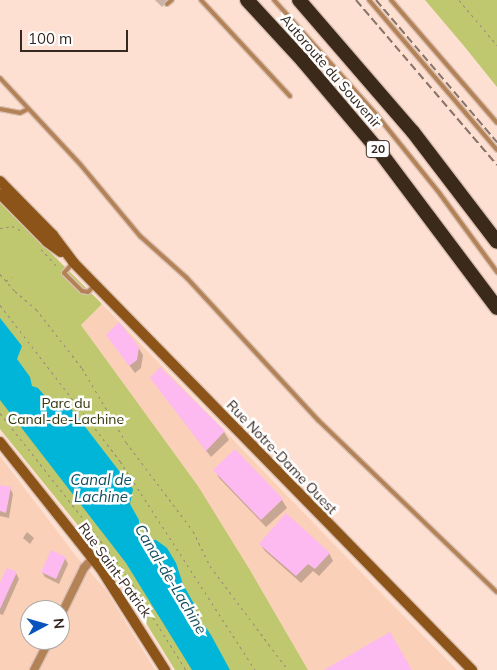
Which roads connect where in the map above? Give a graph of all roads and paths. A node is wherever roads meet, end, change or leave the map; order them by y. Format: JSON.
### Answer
{"nodes":[{"id":1,"x":172,"y":0,"type":"edge"},
{"id":2,"x":201,"y":0,"type":"edge"},
{"id":3,"x":247,"y":0,"type":"edge"},
{"id":4,"x":274,"y":0,"type":"edge"},
{"id":5,"x":299,"y":0,"type":"edge"},
{"id":6,"x":369,"y":0,"type":"edge"},
{"id":7,"x":391,"y":0,"type":"edge"},
{"id":8,"x":460,"y":0,"type":"edge"},
{"id":9,"x":167,"y":4,"type":"dead end"},
{"id":10,"x":497,"y":45,"type":"edge"},
{"id":11,"x":0,"y":78,"type":"edge"},
{"id":12,"x":290,"y":96,"type":"dead end"},
{"id":13,"x":0,"y":109,"type":"edge"},
{"id":14,"x":28,"y":109,"type":"junction"},
{"id":15,"x":497,"y":123,"type":"edge"},
{"id":16,"x":497,"y":150,"type":"edge"},
{"id":17,"x":0,"y":181,"type":"edge"},
{"id":18,"x":0,"y":194,"type":"edge"},
{"id":19,"x":0,"y":228,"type":"edge"},
{"id":20,"x":18,"y":228,"type":"dead end"},
{"id":21,"x":497,"y":242,"type":"edge"},
{"id":22,"x":73,"y":262,"type":"junction"},
{"id":23,"x":497,"y":272,"type":"edge"},
{"id":24,"x":0,"y":274,"type":"edge"},
{"id":25,"x":12,"y":277,"type":"dead end"},
{"id":26,"x":6,"y":281,"type":"junction"},
{"id":27,"x":95,"y":285,"type":"junction"},
{"id":28,"x":0,"y":305,"type":"edge"},
{"id":29,"x":497,"y":308,"type":"edge"},
{"id":30,"x":0,"y":413,"type":"edge"},
{"id":31,"x":0,"y":442,"type":"edge"},
{"id":32,"x":92,"y":530,"type":"junction"},
{"id":33,"x":85,"y":536,"type":"dead end"},
{"id":34,"x":93,"y":558,"type":"junction"},
{"id":35,"x":497,"y":592,"type":"edge"},
{"id":36,"x":68,"y":600,"type":"edge"},
{"id":37,"x":44,"y":650,"type":"edge"},
{"id":38,"x":34,"y":670,"type":"edge"},
{"id":39,"x":165,"y":670,"type":"edge"},
{"id":40,"x":186,"y":670,"type":"edge"},
{"id":41,"x":255,"y":670,"type":"edge"},
{"id":42,"x":288,"y":670,"type":"edge"},
{"id":43,"x":472,"y":670,"type":"edge"}],
"edges":[{"from":1,"to":9,"type":"lane"},
{"from":2,"to":12,"type":"lane"},
{"from":3,"to":29,"type":"highway","name":"Autoroute du Souvenir","number":"20"},
{"from":4,"to":23,"type":"lane"},
{"from":5,"to":21,"type":"highway","name":"Autoroute du Souvenir"},
{"from":6,"to":16,"type":"lane"},
{"from":7,"to":15,"type":"lane"},
{"from":8,"to":10,"type":"path"},
{"from":11,"to":14,"type":"lane"},
{"from":13,"to":14,"type":"lane"},
{"from":14,"to":35,"type":"lane"},
{"from":17,"to":22,"type":"main road","name":"Rue Notre-Dame Ouest"},
{"from":18,"to":22,"type":"main road","name":"Rue Notre-Dame Ouest"},
{"from":19,"to":20,"type":"path"},
{"from":22,"to":27,"type":"main road","name":"Rue Notre-Dame Ouest"},
{"from":22,"to":27,"type":"lane"},
{"from":24,"to":26,"type":"path"},
{"from":25,"to":26,"type":"path"},
{"from":26,"to":42,"type":"path"},
{"from":27,"to":43,"type":"main road","name":"Rue Notre-Dame Ouest"},
{"from":28,"to":41,"type":"path"},
{"from":30,"to":32,"type":"path"},
{"from":31,"to":34,"type":"main road","name":"Rue Saint-Patrick"},
{"from":32,"to":33,"type":"path"},
{"from":32,"to":40,"type":"path"},
{"from":34,"to":36,"type":"street"},
{"from":34,"to":39,"type":"main road","name":"Rue Saint-Patrick"},
{"from":37,"to":38,"type":"street"}]}
